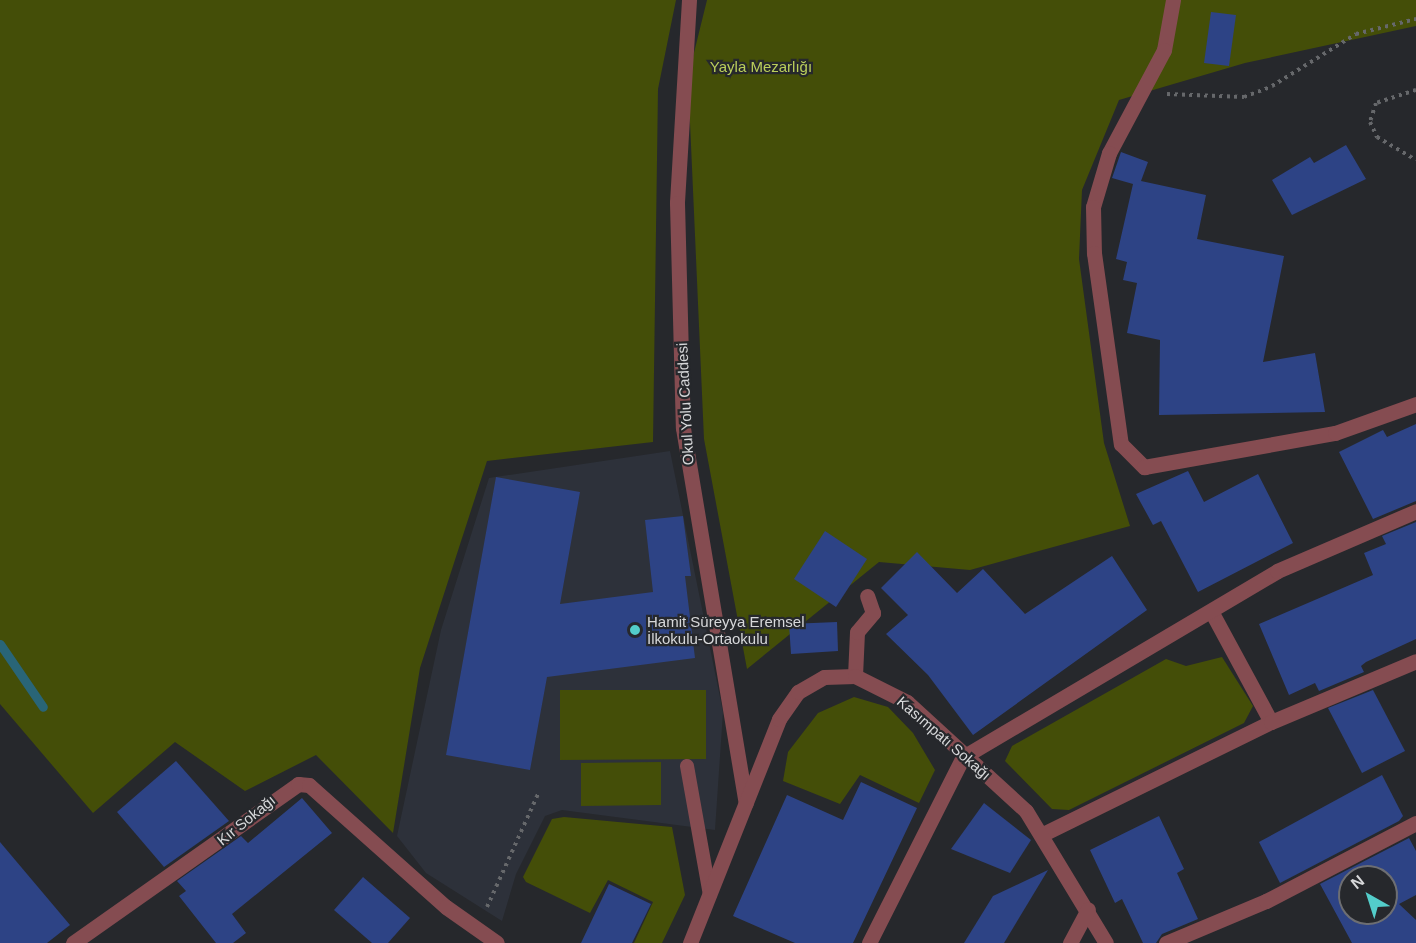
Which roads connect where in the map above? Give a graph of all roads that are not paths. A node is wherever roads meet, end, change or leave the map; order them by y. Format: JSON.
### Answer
{"nodes":[{"id":1,"x":681,"y":0,"type":"edge"},
{"id":2,"x":689,"y":0,"type":"edge"},
{"id":3,"x":1173,"y":0,"type":"edge"},
{"id":4,"x":684,"y":19,"type":"junction"},
{"id":5,"x":1416,"y":404,"type":"edge"},
{"id":6,"x":1416,"y":511,"type":"edge"},
{"id":7,"x":867,"y":596,"type":"dead end"},
{"id":8,"x":1211,"y":611,"type":"junction"},
{"id":9,"x":1416,"y":661,"type":"edge"},
{"id":10,"x":855,"y":676,"type":"junction"},
{"id":11,"x":1271,"y":722,"type":"junction"},
{"id":12,"x":963,"y":757,"type":"junction"},
{"id":13,"x":687,"y":765,"type":"dead end"},
{"id":14,"x":746,"y":803,"type":"junction"},
{"id":15,"x":1416,"y":823,"type":"edge"},
{"id":16,"x":1043,"y":834,"type":"junction"},
{"id":17,"x":710,"y":895,"type":"junction"},
{"id":18,"x":1088,"y":909,"type":"junction"},
{"id":19,"x":73,"y":943,"type":"edge"},
{"id":20,"x":497,"y":943,"type":"edge"},
{"id":21,"x":690,"y":943,"type":"edge"},
{"id":22,"x":869,"y":943,"type":"edge"},
{"id":23,"x":1071,"y":943,"type":"edge"},
{"id":24,"x":1106,"y":943,"type":"edge"},
{"id":25,"x":1166,"y":943,"type":"edge"}],
"edges":[{"from":1,"to":4,"type":"street"},
{"from":2,"to":4,"type":"street","name":"Okul Yolu Caddesi"},
{"from":3,"to":5,"type":"street"},
{"from":4,"to":14,"type":"street","name":"Okul Yolu Caddesi"},
{"from":6,"to":8,"type":"street"},
{"from":7,"to":10,"type":"street"},
{"from":8,"to":11,"type":"street"},
{"from":8,"to":12,"type":"street"},
{"from":9,"to":11,"type":"street"},
{"from":10,"to":12,"type":"street","name":"Kasımpatı Sokağı"},
{"from":10,"to":14,"type":"street","name":"Kasımpatı Sokağı"},
{"from":11,"to":16,"type":"street"},
{"from":12,"to":16,"type":"street","name":"Kasımpatı Sokağı"},
{"from":12,"to":22,"type":"street"},
{"from":13,"to":17,"type":"lane"},
{"from":14,"to":17,"type":"street","name":"Kasımpatı Sokağı"},
{"from":15,"to":25,"type":"street"},
{"from":16,"to":18,"type":"street","name":"Kasımpatı Sokağı"},
{"from":17,"to":21,"type":"street","name":"Kasımpatı Sokağı"},
{"from":18,"to":23,"type":"street"},
{"from":18,"to":24,"type":"street","name":"Kasımpatı Sokağı"},
{"from":19,"to":20,"type":"street","name":"Kır Sokağı"}]}
